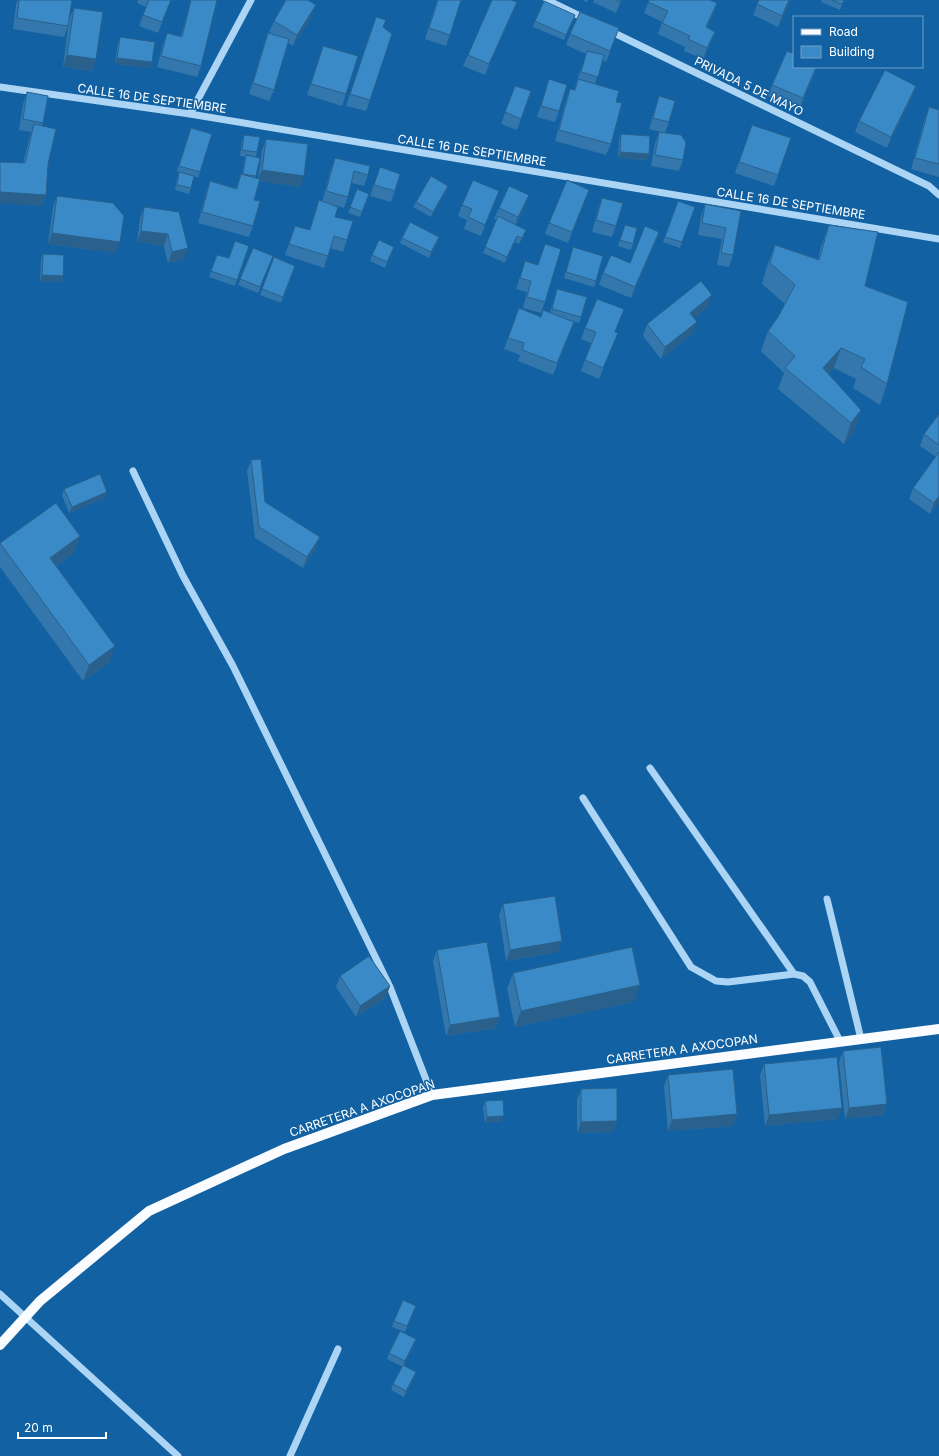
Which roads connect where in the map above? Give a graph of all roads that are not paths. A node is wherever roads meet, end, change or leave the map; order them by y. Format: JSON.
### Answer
{"nodes":[{"id":1,"x":251,"y":0,"type":"edge"},
{"id":2,"x":547,"y":0,"type":"edge"},
{"id":3,"x":596,"y":24,"type":"edge"},
{"id":4,"x":603,"y":28,"type":"edge"},
{"id":5,"x":0,"y":88,"type":"edge"},
{"id":6,"x":190,"y":114,"type":"junction"},
{"id":7,"x":939,"y":195,"type":"edge"},
{"id":8,"x":939,"y":239,"type":"edge"},
{"id":9,"x":133,"y":471,"type":"dead end"},
{"id":10,"x":650,"y":768,"type":"dead end"},
{"id":11,"x":583,"y":798,"type":"dead end"},
{"id":12,"x":827,"y":899,"type":"dead end"},
{"id":13,"x":794,"y":974,"type":"junction"},
{"id":14,"x":939,"y":1029,"type":"edge"},
{"id":15,"x":861,"y":1039,"type":"junction"},
{"id":16,"x":840,"y":1041,"type":"junction"},
{"id":17,"x":432,"y":1095,"type":"junction"},
{"id":18,"x":0,"y":1294,"type":"edge"},
{"id":19,"x":26,"y":1317,"type":"junction"},
{"id":20,"x":0,"y":1345,"type":"edge"},
{"id":21,"x":338,"y":1349,"type":"dead end"},
{"id":22,"x":178,"y":1456,"type":"edge"},
{"id":23,"x":290,"y":1456,"type":"edge"}],
"edges":[{"from":1,"to":6,"type":"street"},
{"from":2,"to":3,"type":"street"},
{"from":4,"to":7,"type":"street","name":"PRIVADA 5 DE MAYO"},
{"from":5,"to":6,"type":"street","name":"CALLE 16 DE SEPTIEMBRE"},
{"from":6,"to":8,"type":"street","name":"CALLE 16 DE SEPTIEMBRE"},
{"from":9,"to":17,"type":"street"},
{"from":10,"to":13,"type":"street"},
{"from":11,"to":13,"type":"street"},
{"from":12,"to":15,"type":"street"},
{"from":13,"to":16,"type":"street"},
{"from":14,"to":15,"type":"main road","name":"CARRETERA A AXOCOPAN"},
{"from":15,"to":16,"type":"main road","name":"CARRETERA A AXOCOPAN"},
{"from":16,"to":17,"type":"main road","name":"CARRETERA A AXOCOPAN"},
{"from":17,"to":19,"type":"main road","name":"CARRETERA A AXOCOPAN"},
{"from":18,"to":19,"type":"street"},
{"from":19,"to":20,"type":"main road","name":"CARRETERA A AXOCOPAN"},
{"from":19,"to":22,"type":"street"},
{"from":21,"to":23,"type":"street"}]}
